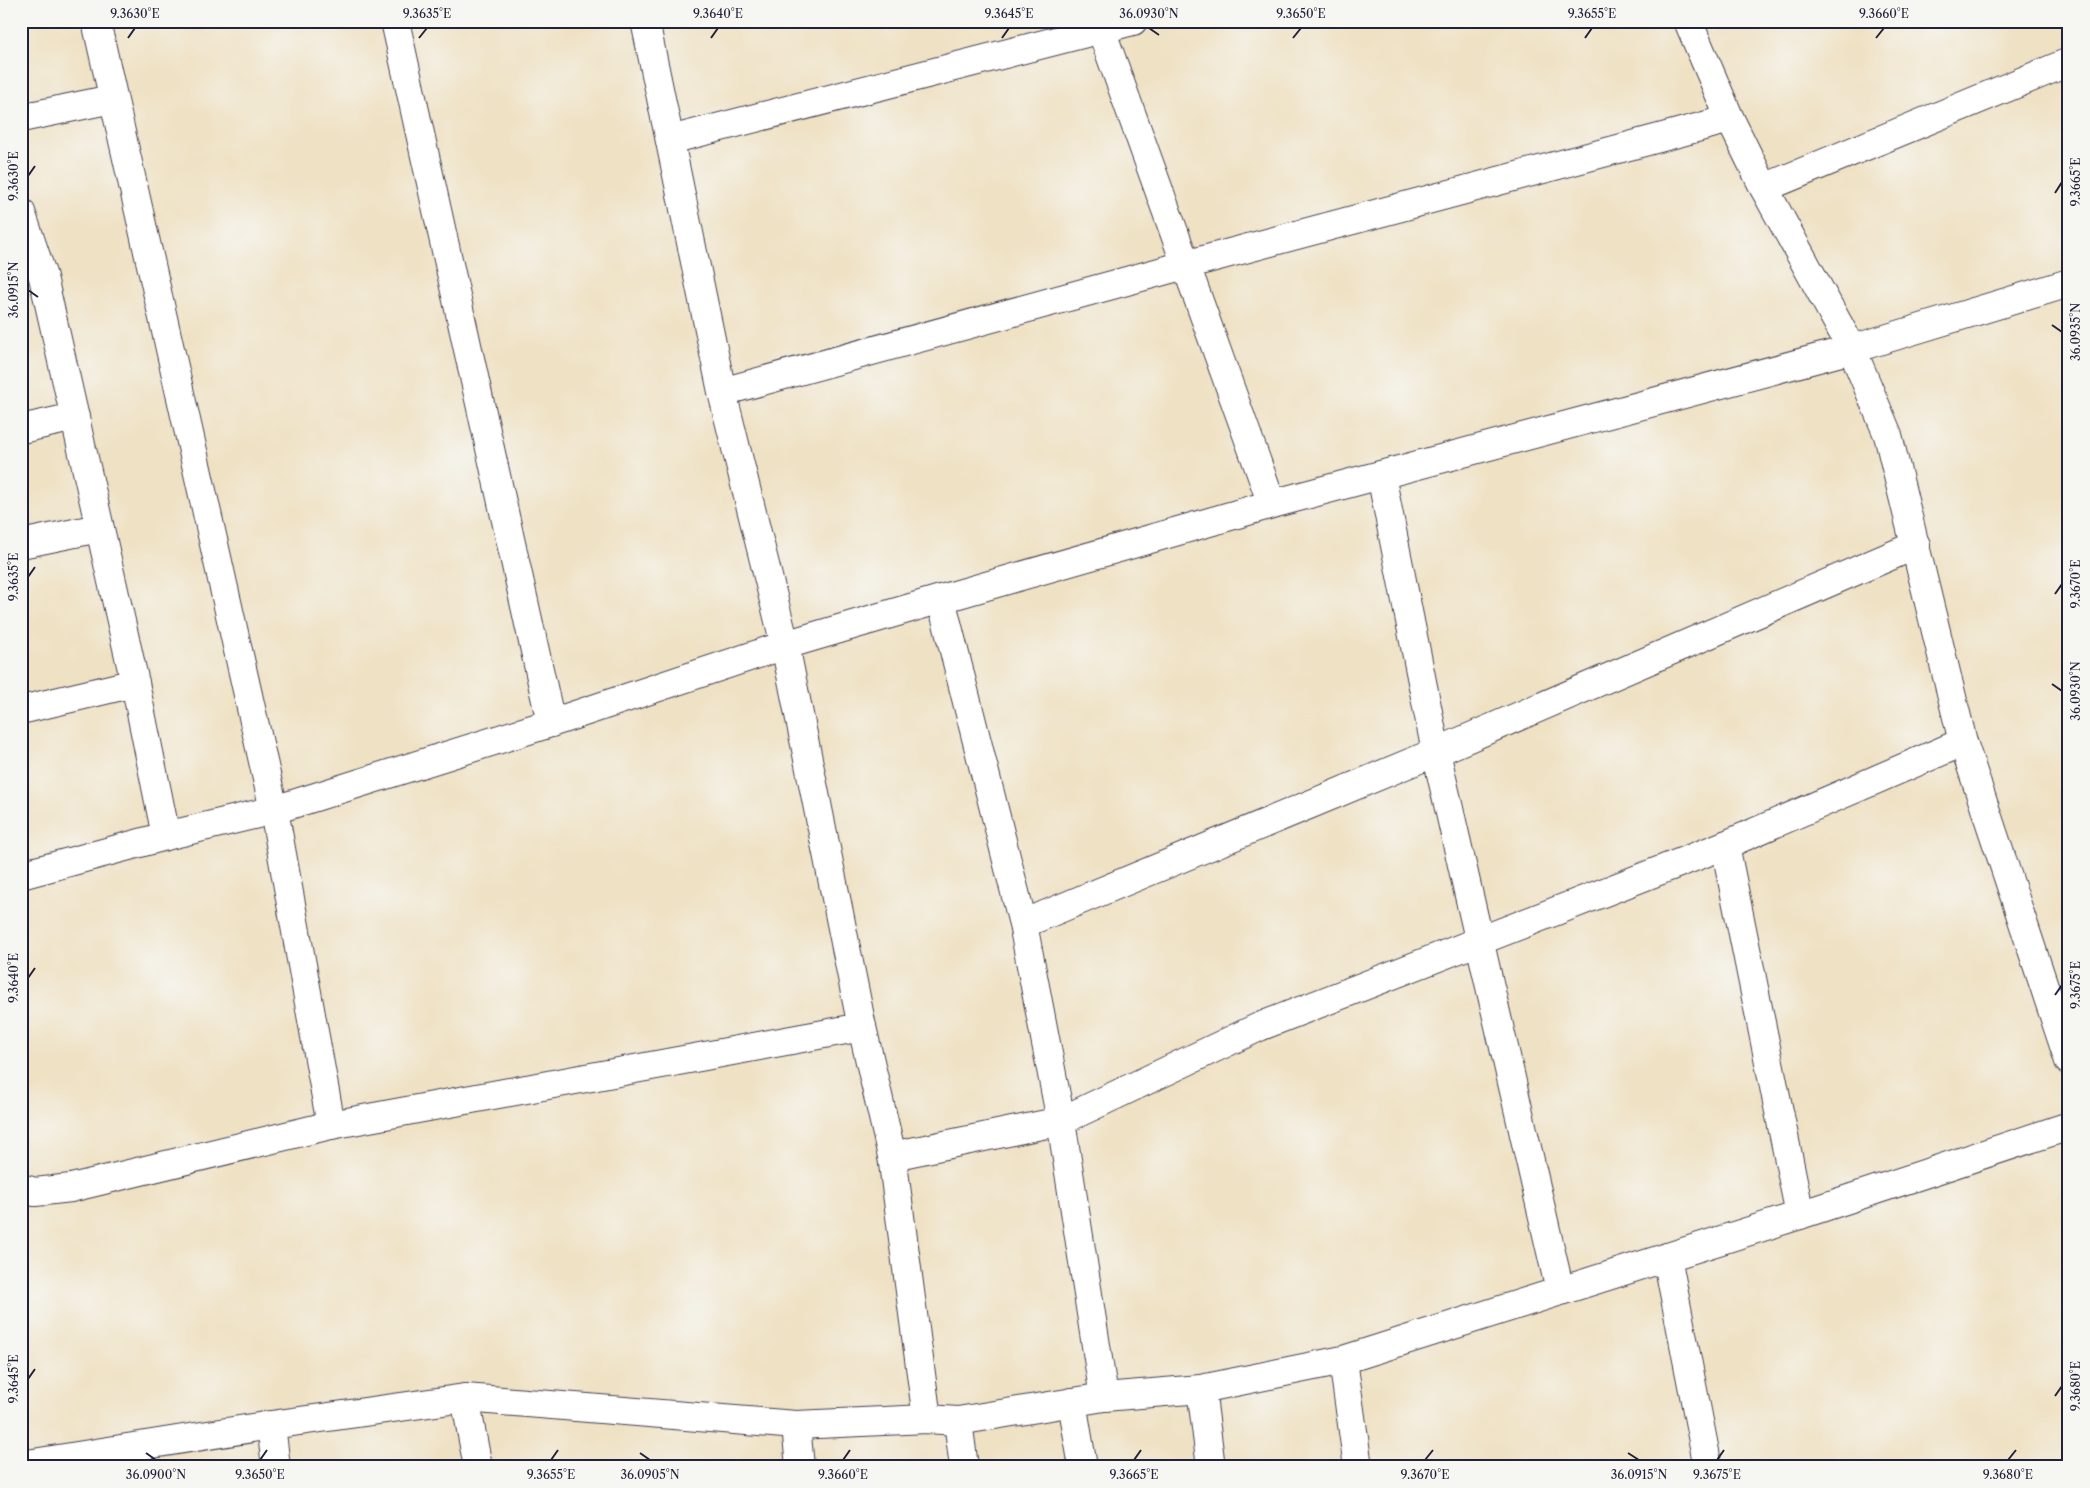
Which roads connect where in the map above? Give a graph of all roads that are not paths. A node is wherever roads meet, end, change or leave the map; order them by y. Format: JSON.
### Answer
{"nodes":[{"id":1,"x":96,"y":21,"type":"edge"},
{"id":2,"x":395,"y":21,"type":"edge"},
{"id":3,"x":645,"y":21,"type":"edge"},
{"id":4,"x":1133,"y":21,"type":"edge"},
{"id":5,"x":1688,"y":21,"type":"edge"},
{"id":6,"x":1100,"y":25,"type":"edge"},
{"id":7,"x":2069,"y":62,"type":"edge"},
{"id":8,"x":112,"y":99,"type":"junction"},
{"id":9,"x":21,"y":118,"type":"edge"},
{"id":10,"x":1730,"y":119,"type":"junction"},
{"id":11,"x":670,"y":140,"type":"junction"},
{"id":12,"x":1764,"y":188,"type":"junction"},
{"id":13,"x":21,"y":212,"type":"edge"},
{"id":14,"x":1184,"y":265,"type":"junction"},
{"id":15,"x":32,"y":280,"type":"edge"},
{"id":16,"x":2069,"y":283,"type":"edge"},
{"id":17,"x":1852,"y":349,"type":"junction"},
{"id":18,"x":722,"y":392,"type":"junction"},
{"id":19,"x":75,"y":417,"type":"junction"},
{"id":20,"x":21,"y":429,"type":"edge"},
{"id":21,"x":1381,"y":475,"type":"junction"},
{"id":22,"x":1272,"y":504,"type":"junction"},
{"id":23,"x":99,"y":528,"type":"junction"},
{"id":24,"x":21,"y":544,"type":"edge"},
{"id":25,"x":1916,"y":545,"type":"junction"},
{"id":26,"x":941,"y":599,"type":"junction"},
{"id":27,"x":785,"y":645,"type":"junction"},
{"id":28,"x":135,"y":683,"type":"junction"},
{"id":29,"x":21,"y":710,"type":"edge"},
{"id":30,"x":551,"y":723,"type":"junction"},
{"id":31,"x":1963,"y":742,"type":"junction"},
{"id":32,"x":1436,"y":752,"type":"junction"},
{"id":33,"x":274,"y":810,"type":"junction"},
{"id":34,"x":166,"y":836,"type":"junction"},
{"id":35,"x":1725,"y":845,"type":"junction"},
{"id":36,"x":21,"y":875,"type":"edge"},
{"id":37,"x":1023,"y":924,"type":"junction"},
{"id":38,"x":1479,"y":941,"type":"junction"},
{"id":39,"x":862,"y":1026,"type":"junction"},
{"id":40,"x":2069,"y":1061,"type":"edge"},
{"id":41,"x":1061,"y":1121,"type":"junction"},
{"id":42,"x":331,"y":1125,"type":"junction"},
{"id":43,"x":2069,"y":1126,"type":"edge"},
{"id":44,"x":892,"y":1156,"type":"junction"},
{"id":45,"x":21,"y":1188,"type":"edge"},
{"id":46,"x":1800,"y":1215,"type":"junction"},
{"id":47,"x":1667,"y":1257,"type":"junction"},
{"id":48,"x":1560,"y":1291,"type":"junction"},
{"id":49,"x":1342,"y":1360,"type":"junction"},
{"id":50,"x":1201,"y":1389,"type":"junction"},
{"id":51,"x":1104,"y":1397,"type":"junction"},
{"id":52,"x":465,"y":1398,"type":"junction"},
{"id":53,"x":1072,"y":1402,"type":"junction"},
{"id":54,"x":927,"y":1419,"type":"junction"},
{"id":55,"x":958,"y":1421,"type":"junction"},
{"id":56,"x":271,"y":1425,"type":"junction"},
{"id":57,"x":796,"y":1425,"type":"junction"},
{"id":58,"x":21,"y":1465,"type":"edge"},
{"id":59,"x":795,"y":1466,"type":"edge"},
{"id":60,"x":276,"y":1467,"type":"edge"},
{"id":61,"x":478,"y":1467,"type":"edge"},
{"id":62,"x":964,"y":1467,"type":"edge"},
{"id":63,"x":1083,"y":1467,"type":"edge"},
{"id":64,"x":1211,"y":1467,"type":"edge"},
{"id":65,"x":1358,"y":1467,"type":"edge"},
{"id":66,"x":1708,"y":1467,"type":"edge"}],
"edges":[{"from":1,"to":8,"type":"street"},
{"from":2,"to":30,"type":"street"},
{"from":3,"to":11,"type":"street"},
{"from":4,"to":6,"type":"street"},
{"from":5,"to":10,"type":"street"},
{"from":6,"to":11,"type":"street"},
{"from":6,"to":14,"type":"street"},
{"from":7,"to":12,"type":"street"},
{"from":8,"to":9,"type":"street"},
{"from":8,"to":33,"type":"street"},
{"from":10,"to":12,"type":"street"},
{"from":10,"to":14,"type":"street"},
{"from":11,"to":18,"type":"street"},
{"from":12,"to":17,"type":"street"},
{"from":13,"to":15,"type":"street"},
{"from":14,"to":18,"type":"street"},
{"from":14,"to":22,"type":"street"},
{"from":15,"to":19,"type":"street"},
{"from":16,"to":17,"type":"street"},
{"from":17,"to":21,"type":"street"},
{"from":17,"to":25,"type":"street"},
{"from":18,"to":27,"type":"street"},
{"from":19,"to":20,"type":"street"},
{"from":19,"to":23,"type":"street"},
{"from":21,"to":22,"type":"street"},
{"from":21,"to":32,"type":"street"},
{"from":22,"to":26,"type":"street"},
{"from":23,"to":24,"type":"street"},
{"from":23,"to":28,"type":"street"},
{"from":25,"to":31,"type":"street"},
{"from":25,"to":32,"type":"street"},
{"from":26,"to":27,"type":"street"},
{"from":26,"to":37,"type":"street"},
{"from":27,"to":30,"type":"street"},
{"from":27,"to":39,"type":"street"},
{"from":28,"to":29,"type":"street"},
{"from":28,"to":34,"type":"street"},
{"from":30,"to":33,"type":"street"},
{"from":31,"to":35,"type":"street"},
{"from":31,"to":40,"type":"street"},
{"from":32,"to":37,"type":"street"},
{"from":32,"to":38,"type":"street"},
{"from":33,"to":34,"type":"street"},
{"from":33,"to":42,"type":"street"},
{"from":34,"to":36,"type":"street"},
{"from":35,"to":38,"type":"street"},
{"from":35,"to":46,"type":"street"},
{"from":37,"to":41,"type":"street"},
{"from":38,"to":41,"type":"street"},
{"from":38,"to":48,"type":"street"},
{"from":39,"to":42,"type":"street"},
{"from":39,"to":44,"type":"street"},
{"from":41,"to":44,"type":"street"},
{"from":41,"to":51,"type":"street"},
{"from":42,"to":45,"type":"street"},
{"from":43,"to":46,"type":"street"},
{"from":44,"to":54,"type":"street"},
{"from":46,"to":47,"type":"street"},
{"from":47,"to":48,"type":"street"},
{"from":47,"to":66,"type":"street"},
{"from":48,"to":49,"type":"street"},
{"from":49,"to":50,"type":"street"},
{"from":49,"to":65,"type":"street"},
{"from":50,"to":51,"type":"street"},
{"from":50,"to":64,"type":"street"},
{"from":51,"to":53,"type":"street"},
{"from":52,"to":56,"type":"street"},
{"from":52,"to":57,"type":"street"},
{"from":52,"to":61,"type":"street"},
{"from":53,"to":55,"type":"street"},
{"from":53,"to":63,"type":"street"},
{"from":54,"to":55,"type":"street"},
{"from":54,"to":57,"type":"street"},
{"from":55,"to":62,"type":"street"},
{"from":56,"to":58,"type":"street"},
{"from":56,"to":60,"type":"street"},
{"from":57,"to":59,"type":"street"}]}
